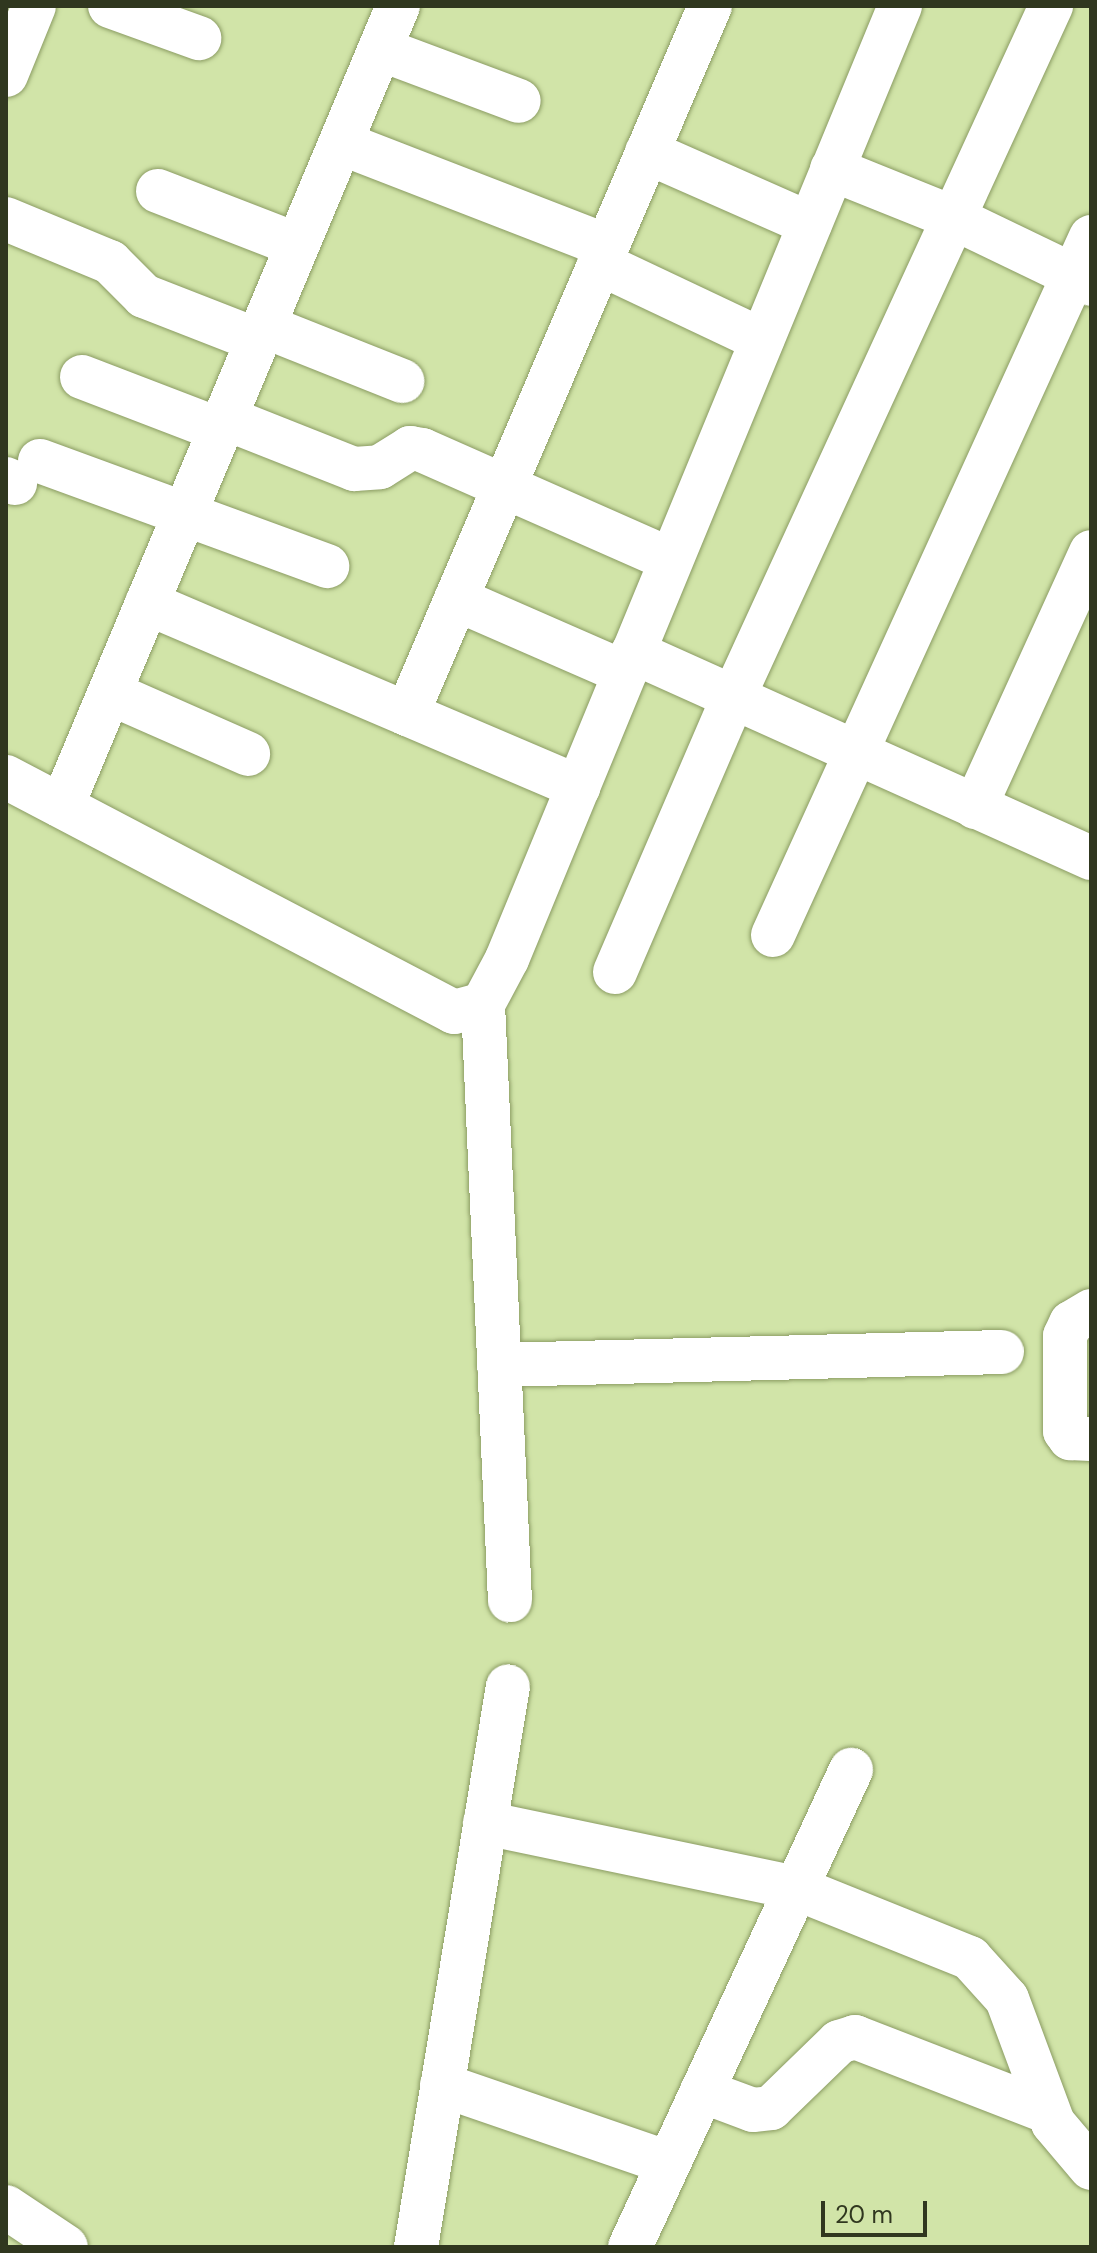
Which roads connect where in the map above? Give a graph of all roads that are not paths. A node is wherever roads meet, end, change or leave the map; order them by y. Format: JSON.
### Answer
{"nodes":[{"id":1,"x":34,"y":6,"type":"edge"},
{"id":2,"x":110,"y":6,"type":"edge"},
{"id":3,"x":398,"y":6,"type":"edge"},
{"id":4,"x":710,"y":6,"type":"edge"},
{"id":5,"x":900,"y":6,"type":"edge"},
{"id":6,"x":1051,"y":6,"type":"edge"},
{"id":7,"x":199,"y":38,"type":"dead end"},
{"id":8,"x":380,"y":49,"type":"junction"},
{"id":9,"x":6,"y":75,"type":"edge"},
{"id":10,"x":519,"y":101,"type":"dead end"},
{"id":11,"x":341,"y":143,"type":"junction"},
{"id":12,"x":647,"y":152,"type":"junction"},
{"id":13,"x":832,"y":169,"type":"junction"},
{"id":14,"x":158,"y":191,"type":"dead end"},
{"id":15,"x":954,"y":218,"type":"junction"},
{"id":16,"x":6,"y":219,"type":"edge"},
{"id":17,"x":810,"y":224,"type":"junction"},
{"id":18,"x":1091,"y":237,"type":"edge"},
{"id":19,"x":297,"y":245,"type":"junction"},
{"id":20,"x":603,"y":254,"type":"junction"},
{"id":21,"x":1082,"y":280,"type":"edge"},
{"id":22,"x":261,"y":333,"type":"junction"},
{"id":23,"x":762,"y":340,"type":"junction"},
{"id":24,"x":82,"y":377,"type":"dead end"},
{"id":25,"x":402,"y":381,"type":"dead end"},
{"id":26,"x":223,"y":424,"type":"junction"},
{"id":27,"x":21,"y":475,"type":"edge"},
{"id":28,"x":505,"y":486,"type":"junction"},
{"id":29,"x":185,"y":515,"type":"junction"},
{"id":30,"x":1091,"y":552,"type":"edge"},
{"id":31,"x":671,"y":560,"type":"junction"},
{"id":32,"x":327,"y":566,"type":"dead end"},
{"id":33,"x":456,"y":599,"type":"junction"},
{"id":34,"x":147,"y":603,"type":"junction"},
{"id":35,"x":629,"y":663,"type":"junction"},
{"id":36,"x":110,"y":693,"type":"junction"},
{"id":37,"x":733,"y":698,"type":"junction"},
{"id":38,"x":407,"y":714,"type":"junction"},
{"id":39,"x":248,"y":754,"type":"dead end"},
{"id":40,"x":857,"y":754,"type":"junction"},
{"id":41,"x":6,"y":777,"type":"edge"},
{"id":42,"x":578,"y":787,"type":"junction"},
{"id":43,"x":62,"y":806,"type":"junction"},
{"id":44,"x":975,"y":807,"type":"junction"},
{"id":45,"x":1091,"y":858,"type":"edge"},
{"id":46,"x":773,"y":935,"type":"dead end"},
{"id":47,"x":615,"y":972,"type":"dead end"},
{"id":48,"x":483,"y":1004,"type":"junction"},
{"id":49,"x":1091,"y":1311,"type":"edge"},
{"id":50,"x":1002,"y":1352,"type":"dead end"},
{"id":51,"x":499,"y":1365,"type":"junction"},
{"id":52,"x":1091,"y":1439,"type":"edge"},
{"id":53,"x":510,"y":1600,"type":"dead end"},
{"id":54,"x":508,"y":1686,"type":"dead end"},
{"id":55,"x":851,"y":1770,"type":"dead end"},
{"id":56,"x":485,"y":1823,"type":"junction"},
{"id":57,"x":796,"y":1888,"type":"junction"},
{"id":58,"x":442,"y":2085,"type":"junction"},
{"id":59,"x":702,"y":2091,"type":"junction"},
{"id":60,"x":1048,"y":2112,"type":"junction"},
{"id":61,"x":668,"y":2163,"type":"junction"},
{"id":62,"x":1091,"y":2168,"type":"edge"},
{"id":63,"x":6,"y":2207,"type":"edge"},
{"id":64,"x":66,"y":2247,"type":"edge"},
{"id":65,"x":416,"y":2247,"type":"edge"},
{"id":66,"x":630,"y":2247,"type":"edge"}],
"edges":[{"from":1,"to":9,"type":"street"},
{"from":2,"to":7,"type":"street"},
{"from":3,"to":8,"type":"street"},
{"from":4,"to":12,"type":"street"},
{"from":5,"to":13,"type":"street"},
{"from":6,"to":15,"type":"street"},
{"from":8,"to":10,"type":"street"},
{"from":8,"to":11,"type":"street"},
{"from":11,"to":19,"type":"street"},
{"from":11,"to":20,"type":"street"},
{"from":12,"to":17,"type":"street"},
{"from":12,"to":20,"type":"street"},
{"from":13,"to":15,"type":"street"},
{"from":13,"to":17,"type":"street"},
{"from":14,"to":19,"type":"street"},
{"from":15,"to":21,"type":"street"},
{"from":15,"to":37,"type":"street"},
{"from":16,"to":22,"type":"street"},
{"from":17,"to":23,"type":"street"},
{"from":18,"to":21,"type":"street"},
{"from":19,"to":22,"type":"street"},
{"from":20,"to":23,"type":"street"},
{"from":20,"to":28,"type":"street"},
{"from":21,"to":40,"type":"street"},
{"from":22,"to":25,"type":"street"},
{"from":22,"to":26,"type":"street"},
{"from":23,"to":31,"type":"street"},
{"from":24,"to":26,"type":"street"},
{"from":26,"to":28,"type":"street"},
{"from":26,"to":29,"type":"street"},
{"from":27,"to":29,"type":"street"},
{"from":28,"to":31,"type":"street"},
{"from":28,"to":33,"type":"street"},
{"from":29,"to":32,"type":"street"},
{"from":29,"to":34,"type":"street"},
{"from":30,"to":44,"type":"street"},
{"from":31,"to":35,"type":"street"},
{"from":33,"to":35,"type":"street"},
{"from":33,"to":38,"type":"street"},
{"from":34,"to":36,"type":"street"},
{"from":34,"to":38,"type":"street"},
{"from":35,"to":37,"type":"street"},
{"from":35,"to":42,"type":"street"},
{"from":36,"to":39,"type":"street"},
{"from":36,"to":43,"type":"street"},
{"from":37,"to":40,"type":"street"},
{"from":37,"to":47,"type":"street"},
{"from":38,"to":42,"type":"street"},
{"from":40,"to":44,"type":"street"},
{"from":40,"to":46,"type":"street"},
{"from":41,"to":43,"type":"street"},
{"from":42,"to":48,"type":"street"},
{"from":43,"to":48,"type":"street"},
{"from":44,"to":45,"type":"street"},
{"from":48,"to":51,"type":"street"},
{"from":49,"to":52,"type":"street"},
{"from":50,"to":51,"type":"street"},
{"from":51,"to":53,"type":"street"},
{"from":54,"to":56,"type":"street"},
{"from":55,"to":57,"type":"street"},
{"from":56,"to":57,"type":"street"},
{"from":56,"to":58,"type":"street"},
{"from":57,"to":59,"type":"street"},
{"from":57,"to":60,"type":"street"},
{"from":58,"to":61,"type":"street"},
{"from":58,"to":65,"type":"street"},
{"from":59,"to":60,"type":"street"},
{"from":59,"to":61,"type":"street"},
{"from":60,"to":62,"type":"street"},
{"from":61,"to":66,"type":"street"},
{"from":63,"to":64,"type":"street"}]}
